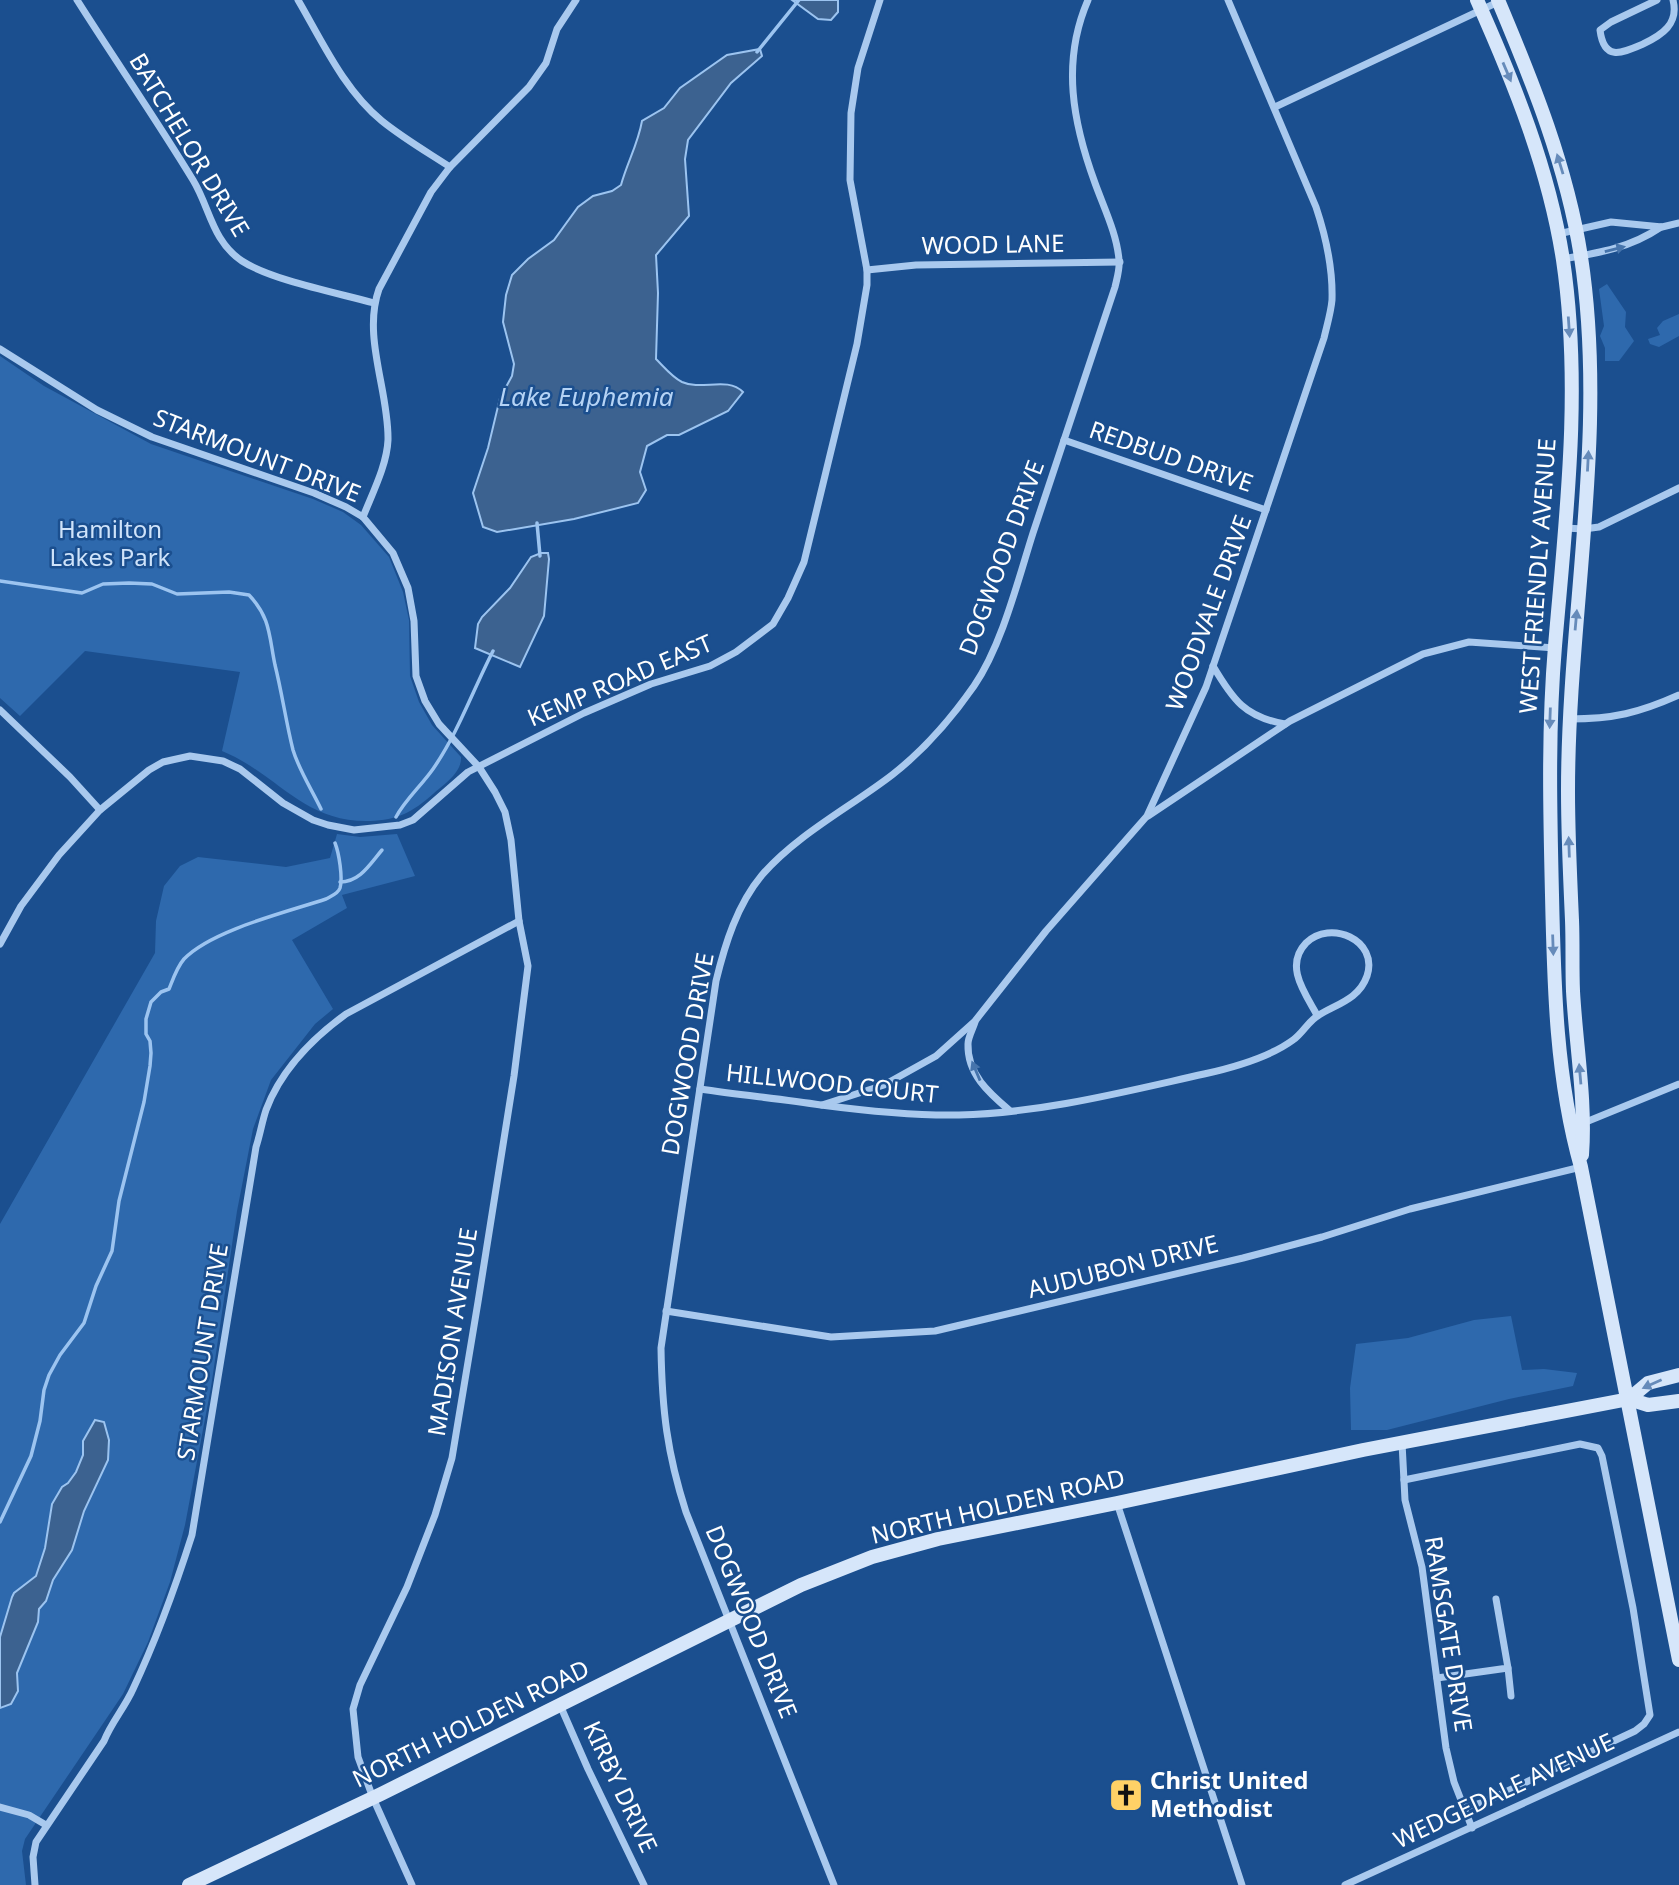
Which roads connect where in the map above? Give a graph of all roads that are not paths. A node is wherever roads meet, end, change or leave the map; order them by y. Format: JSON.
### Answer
{"nodes":[{"id":1,"x":77,"y":0,"type":"edge"},
{"id":2,"x":298,"y":0,"type":"edge"},
{"id":3,"x":576,"y":0,"type":"edge"},
{"id":4,"x":880,"y":0,"type":"edge"},
{"id":5,"x":1088,"y":0,"type":"edge"},
{"id":6,"x":1228,"y":0,"type":"edge"},
{"id":7,"x":1657,"y":0,"type":"edge"},
{"id":8,"x":1673,"y":0,"type":"edge"},
{"id":9,"x":1498,"y":1,"type":"edge"},
{"id":10,"x":1479,"y":4,"type":"edge"},
{"id":11,"x":1275,"y":107,"type":"junction"},
{"id":12,"x":450,"y":167,"type":"junction"},
{"id":13,"x":1679,"y":223,"type":"edge"},
{"id":14,"x":1662,"y":227,"type":"junction"},
{"id":15,"x":1576,"y":231,"type":"junction"},
{"id":16,"x":1558,"y":234,"type":"junction"},
{"id":17,"x":1581,"y":256,"type":"junction"},
{"id":18,"x":1563,"y":259,"type":"junction"},
{"id":19,"x":1120,"y":262,"type":"junction"},
{"id":20,"x":867,"y":270,"type":"junction"},
{"id":21,"x":374,"y":303,"type":"junction"},
{"id":22,"x":0,"y":349,"type":"edge"},
{"id":23,"x":1064,"y":440,"type":"junction"},
{"id":24,"x":1679,"y":488,"type":"edge"},
{"id":25,"x":1266,"y":510,"type":"junction"},
{"id":26,"x":363,"y":517,"type":"junction"},
{"id":27,"x":1565,"y":528,"type":"junction"},
{"id":28,"x":1584,"y":529,"type":"junction"},
{"id":29,"x":1555,"y":648,"type":"junction"},
{"id":30,"x":1213,"y":666,"type":"junction"},
{"id":31,"x":1679,"y":695,"type":"edge"},
{"id":32,"x":0,"y":710,"type":"edge"},
{"id":33,"x":1568,"y":719,"type":"junction"},
{"id":34,"x":1285,"y":724,"type":"junction"},
{"id":35,"x":479,"y":766,"type":"junction"},
{"id":36,"x":100,"y":810,"type":"junction"},
{"id":37,"x":1147,"y":816,"type":"junction"},
{"id":38,"x":519,"y":921,"type":"junction"},
{"id":39,"x":0,"y":944,"type":"edge"},
{"id":40,"x":1317,"y":1015,"type":"junction"},
{"id":41,"x":975,"y":1021,"type":"junction"},
{"id":42,"x":1679,"y":1084,"type":"edge"},
{"id":43,"x":700,"y":1089,"type":"junction"},
{"id":44,"x":822,"y":1105,"type":"junction"},
{"id":45,"x":1009,"y":1111,"type":"junction"},
{"id":46,"x":1577,"y":1125,"type":"junction"},
{"id":47,"x":1581,"y":1167,"type":"junction"},
{"id":48,"x":666,"y":1311,"type":"junction"},
{"id":49,"x":1679,"y":1375,"type":"edge"},
{"id":50,"x":1629,"y":1399,"type":"junction"},
{"id":51,"x":1679,"y":1401,"type":"edge"},
{"id":52,"x":1402,"y":1443,"type":"junction"},
{"id":53,"x":1404,"y":1480,"type":"junction"},
{"id":54,"x":1117,"y":1503,"type":"junction"},
{"id":55,"x":1496,"y":1599,"type":"dead end"},
{"id":56,"x":730,"y":1621,"type":"junction"},
{"id":57,"x":1679,"y":1660,"type":"edge"},
{"id":58,"x":1508,"y":1668,"type":"junction"},
{"id":59,"x":1437,"y":1678,"type":"junction"},
{"id":60,"x":1511,"y":1696,"type":"dead end"},
{"id":61,"x":560,"y":1705,"type":"junction"},
{"id":62,"x":1679,"y":1732,"type":"edge"},
{"id":63,"x":373,"y":1798,"type":"junction"},
{"id":64,"x":0,"y":1807,"type":"edge"},
{"id":65,"x":1463,"y":1808,"type":"junction"},
{"id":66,"x":46,"y":1825,"type":"junction"},
{"id":67,"x":1472,"y":1828,"type":"junction"},
{"id":68,"x":35,"y":1885,"type":"edge"},
{"id":69,"x":189,"y":1885,"type":"edge"},
{"id":70,"x":412,"y":1885,"type":"edge"},
{"id":71,"x":645,"y":1885,"type":"edge"},
{"id":72,"x":834,"y":1885,"type":"edge"},
{"id":73,"x":1242,"y":1885,"type":"edge"},
{"id":74,"x":1345,"y":1885,"type":"edge"}],
"edges":[{"from":1,"to":21,"type":"street","name":"BATCHELOR DRIVE"},
{"from":2,"to":12,"type":"street"},
{"from":3,"to":12,"type":"street"},
{"from":4,"to":20,"type":"street","name":"KEMP ROAD EAST"},
{"from":5,"to":19,"type":"street","name":"DOGWOOD DRIVE"},
{"from":6,"to":11,"type":"street","name":"WOODVALE DRIVE"},
{"from":7,"to":8,"type":"street"},
{"from":9,"to":10,"type":"street"},
{"from":15,"to":9,"type":"main road","name":"WEST FRIENDLY AVENUE","one_way":true},
{"from":10,"to":11,"type":"street"},
{"from":10,"to":16,"type":"main road","name":"WEST FRIENDLY AVENUE","one_way":true},
{"from":11,"to":25,"type":"street","name":"WOODVALE DRIVE"},
{"from":12,"to":21,"type":"street"},
{"from":13,"to":14,"type":"street"},
{"from":14,"to":15,"type":"street"},
{"from":17,"to":14,"type":"street","one_way":true},
{"from":15,"to":16,"type":"street"},
{"from":15,"to":17,"type":"main road","name":"WEST FRIENDLY AVENUE"},
{"from":16,"to":18,"type":"main road","name":"WEST FRIENDLY AVENUE"},
{"from":17,"to":18,"type":"street"},
{"from":28,"to":17,"type":"main road","name":"WEST FRIENDLY AVENUE","one_way":true},
{"from":18,"to":27,"type":"main road","name":"WEST FRIENDLY AVENUE","one_way":true},
{"from":19,"to":20,"type":"street","name":"WOOD LANE"},
{"from":19,"to":23,"type":"street","name":"DOGWOOD DRIVE"},
{"from":20,"to":35,"type":"street","name":"KEMP ROAD EAST"},
{"from":21,"to":26,"type":"street"},
{"from":22,"to":26,"type":"street","name":"STARMOUNT DRIVE"},
{"from":23,"to":25,"type":"street","name":"REDBUD DRIVE"},
{"from":23,"to":43,"type":"street","name":"DOGWOOD DRIVE"},
{"from":24,"to":28,"type":"street"},
{"from":25,"to":30,"type":"street","name":"WOODVALE DRIVE"},
{"from":26,"to":35,"type":"street","name":"STARMOUNT DRIVE"},
{"from":27,"to":28,"type":"street"},
{"from":27,"to":29,"type":"main road","name":"WEST FRIENDLY AVENUE"},
{"from":33,"to":28,"type":"main road","name":"WEST FRIENDLY AVENUE","one_way":true},
{"from":29,"to":34,"type":"street"},
{"from":29,"to":46,"type":"main road","name":"WEST FRIENDLY AVENUE","one_way":true},
{"from":30,"to":34,"type":"street"},
{"from":30,"to":37,"type":"street","name":"WOODVALE DRIVE"},
{"from":31,"to":33,"type":"street"},
{"from":32,"to":36,"type":"street"},
{"from":46,"to":33,"type":"main road","name":"WEST FRIENDLY AVENUE","one_way":true},
{"from":34,"to":37,"type":"street"},
{"from":35,"to":36,"type":"street","name":"KEMP ROAD EAST"},
{"from":35,"to":38,"type":"street","name":"MADISON AVENUE"},
{"from":36,"to":39,"type":"street","name":"KEMP ROAD EAST"},
{"from":37,"to":41,"type":"street","name":"WOODVALE DRIVE"},
{"from":38,"to":63,"type":"street","name":"MADISON AVENUE"},
{"from":38,"to":66,"type":"street","name":"STARMOUNT DRIVE"},
{"from":40,"to":40,"type":"street","name":"HILLWOOD COURT"},
{"from":40,"to":45,"type":"street","name":"HILLWOOD COURT"},
{"from":41,"to":44,"type":"street","name":"WOODVALE DRIVE"},
{"from":45,"to":41,"type":"street","one_way":true},
{"from":42,"to":46,"type":"street"},
{"from":43,"to":44,"type":"street","name":"HILLWOOD COURT"},
{"from":43,"to":48,"type":"street","name":"DOGWOOD DRIVE"},
{"from":44,"to":45,"type":"street","name":"HILLWOOD COURT"},
{"from":46,"to":47,"type":"main road","name":"WEST FRIENDLY AVENUE"},
{"from":47,"to":48,"type":"street","name":"AUDUBON DRIVE"},
{"from":47,"to":50,"type":"main road","name":"WEST FRIENDLY AVENUE"},
{"from":48,"to":56,"type":"street","name":"DOGWOOD DRIVE"},
{"from":49,"to":50,"type":"main road","name":"NORTH HOLDEN ROAD","one_way":true},
{"from":50,"to":51,"type":"main road","name":"NORTH HOLDEN ROAD"},
{"from":50,"to":52,"type":"main road","name":"NORTH HOLDEN ROAD"},
{"from":50,"to":57,"type":"main road","name":"WEST FRIENDLY AVENUE"},
{"from":52,"to":53,"type":"street","name":"RAMSGATE DRIVE"},
{"from":52,"to":54,"type":"main road","name":"NORTH HOLDEN ROAD"},
{"from":53,"to":59,"type":"street","name":"RAMSGATE DRIVE"},
{"from":53,"to":65,"type":"street"},
{"from":54,"to":56,"type":"main road","name":"NORTH HOLDEN ROAD"},
{"from":54,"to":73,"type":"street"},
{"from":55,"to":58,"type":"street"},
{"from":56,"to":61,"type":"main road","name":"NORTH HOLDEN ROAD"},
{"from":56,"to":72,"type":"street","name":"DOGWOOD DRIVE"},
{"from":58,"to":59,"type":"street"},
{"from":58,"to":60,"type":"street"},
{"from":59,"to":65,"type":"street","name":"RAMSGATE DRIVE"},
{"from":61,"to":63,"type":"main road","name":"NORTH HOLDEN ROAD"},
{"from":61,"to":71,"type":"street","name":"KIRBY DRIVE"},
{"from":62,"to":67,"type":"street","name":"WEDGEDALE AVENUE"},
{"from":63,"to":69,"type":"main road","name":"NORTH HOLDEN ROAD"},
{"from":63,"to":70,"type":"street","name":"MADISON AVENUE"},
{"from":64,"to":66,"type":"street"},
{"from":65,"to":67,"type":"street","name":"RAMSGATE DRIVE"},
{"from":66,"to":68,"type":"street","name":"STARMOUNT DRIVE"},
{"from":67,"to":74,"type":"street","name":"WEDGEDALE AVENUE"}]}
